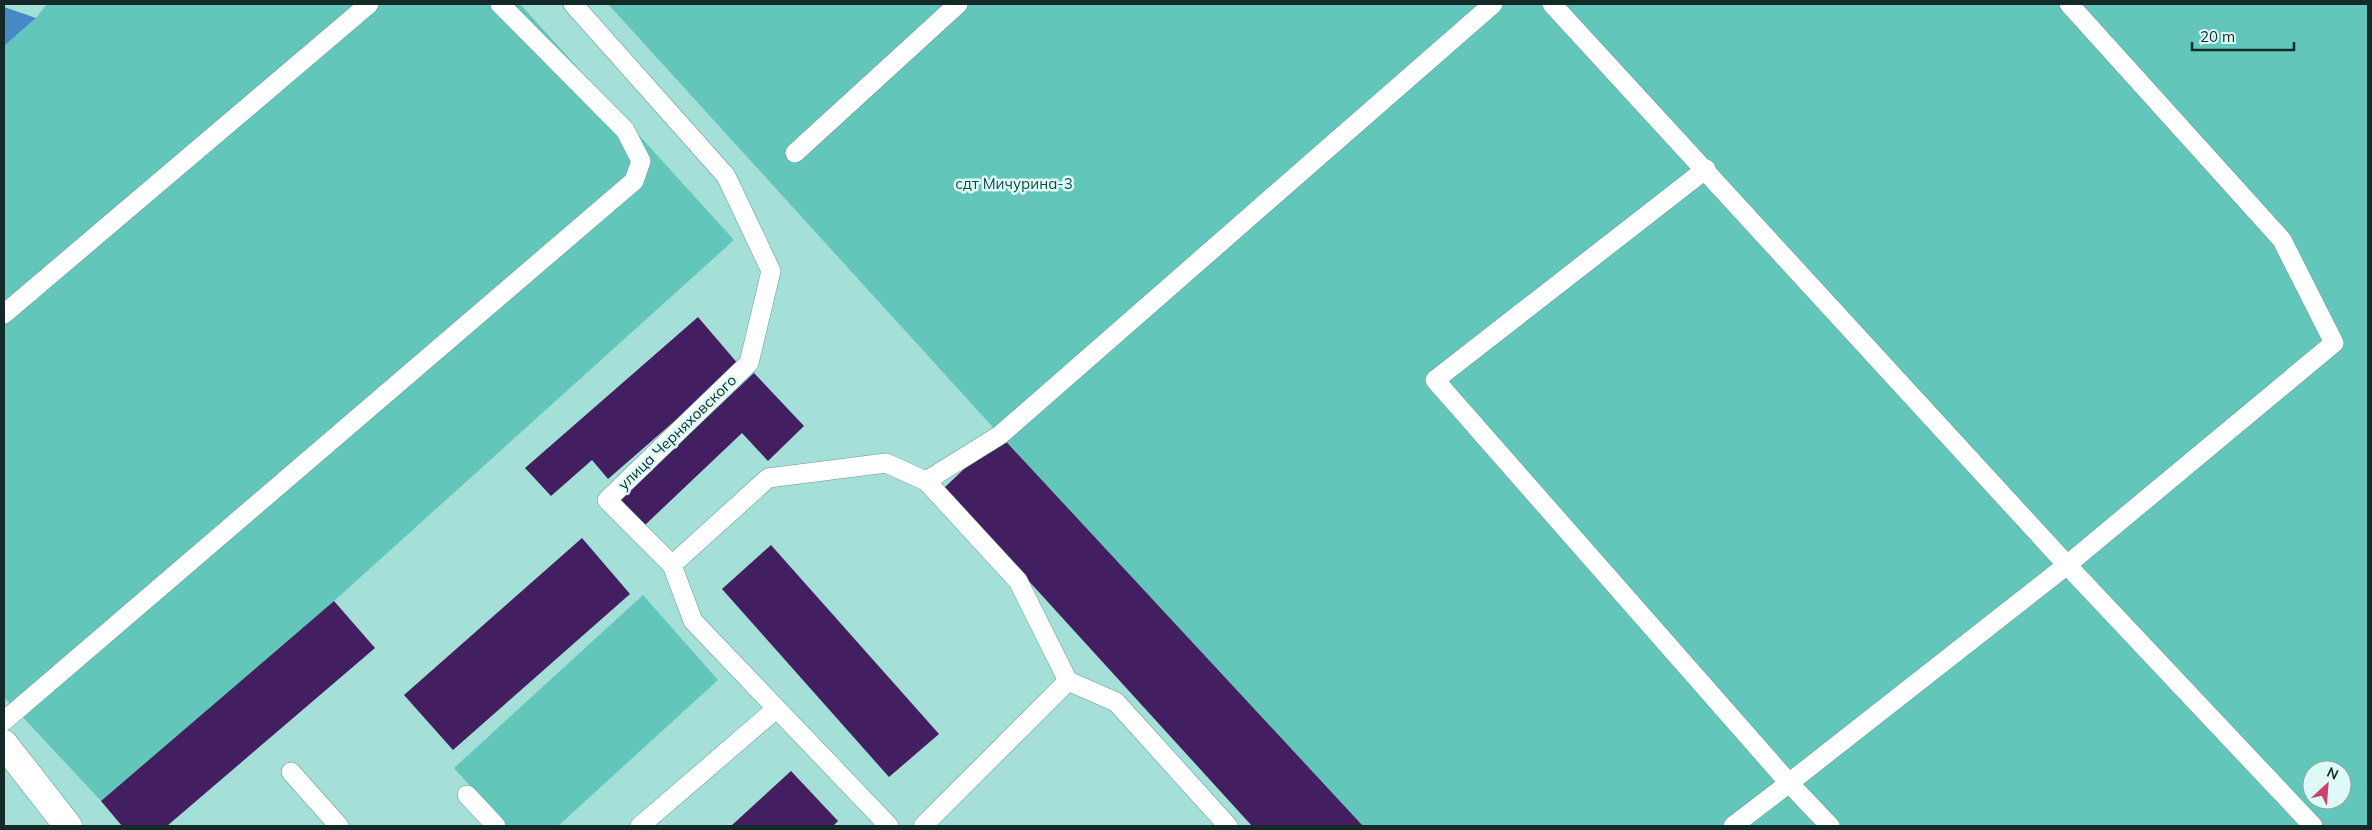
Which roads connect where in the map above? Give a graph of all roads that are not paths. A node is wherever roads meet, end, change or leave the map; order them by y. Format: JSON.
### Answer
{"nodes":[{"id":1,"x":369,"y":4,"type":"edge"},
{"id":2,"x":500,"y":4,"type":"edge"},
{"id":3,"x":573,"y":4,"type":"edge"},
{"id":4,"x":958,"y":4,"type":"edge"},
{"id":5,"x":1492,"y":4,"type":"edge"},
{"id":6,"x":1552,"y":4,"type":"edge"},
{"id":7,"x":2069,"y":4,"type":"edge"},
{"id":8,"x":795,"y":154,"type":"dead end"},
{"id":9,"x":1706,"y":169,"type":"junction"},
{"id":10,"x":4,"y":314,"type":"edge"},
{"id":11,"x":926,"y":481,"type":"junction"},
{"id":12,"x":672,"y":565,"type":"junction"},
{"id":13,"x":2067,"y":565,"type":"junction"},
{"id":14,"x":1068,"y":681,"type":"junction"},
{"id":15,"x":776,"y":709,"type":"junction"},
{"id":16,"x":4,"y":721,"type":"edge"},
{"id":17,"x":4,"y":744,"type":"edge"},
{"id":18,"x":291,"y":772,"type":"dead end"},
{"id":19,"x":1789,"y":783,"type":"junction"},
{"id":20,"x":468,"y":795,"type":"dead end"},
{"id":21,"x":68,"y":826,"type":"edge"},
{"id":22,"x":339,"y":826,"type":"edge"},
{"id":23,"x":496,"y":826,"type":"edge"},
{"id":24,"x":640,"y":826,"type":"edge"},
{"id":25,"x":889,"y":826,"type":"edge"},
{"id":26,"x":923,"y":826,"type":"edge"},
{"id":27,"x":1228,"y":826,"type":"edge"},
{"id":28,"x":1733,"y":826,"type":"edge"},
{"id":29,"x":1830,"y":826,"type":"edge"},
{"id":30,"x":2313,"y":826,"type":"edge"}],
"edges":[{"from":1,"to":10,"type":"lane"},
{"from":2,"to":16,"type":"lane"},
{"from":3,"to":12,"type":"lane","name":"улица Черняховского"},
{"from":4,"to":8,"type":"lane"},
{"from":5,"to":11,"type":"lane"},
{"from":6,"to":9,"type":"lane"},
{"from":7,"to":13,"type":"lane"},
{"from":9,"to":13,"type":"lane"},
{"from":9,"to":19,"type":"lane"},
{"from":11,"to":12,"type":"lane"},
{"from":11,"to":14,"type":"lane"},
{"from":12,"to":15,"type":"lane"},
{"from":13,"to":19,"type":"lane"},
{"from":13,"to":30,"type":"lane"},
{"from":14,"to":26,"type":"lane"},
{"from":14,"to":27,"type":"lane"},
{"from":15,"to":24,"type":"lane"},
{"from":15,"to":25,"type":"lane"},
{"from":17,"to":21,"type":"street"},
{"from":18,"to":22,"type":"lane"},
{"from":19,"to":28,"type":"lane"},
{"from":19,"to":29,"type":"lane"},
{"from":20,"to":23,"type":"lane"}]}
